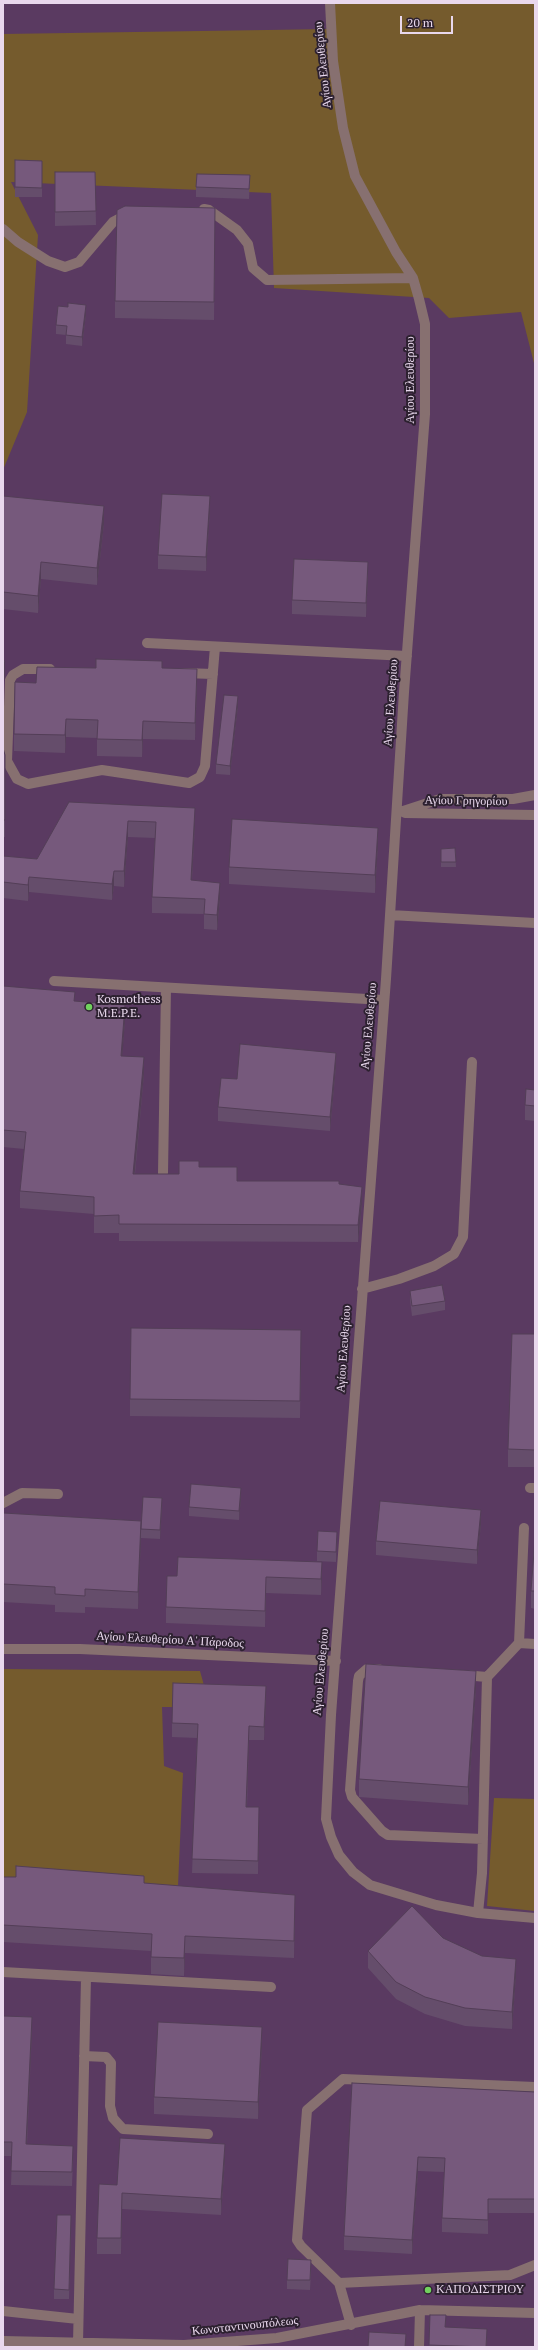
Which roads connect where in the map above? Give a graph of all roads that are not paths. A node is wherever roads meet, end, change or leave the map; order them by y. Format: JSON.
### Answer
{"nodes":[{"id":1,"x":330,"y":3,"type":"edge"},
{"id":2,"x":194,"y":209,"type":"edge"},
{"id":3,"x":136,"y":210,"type":"edge"},
{"id":4,"x":3,"y":229,"type":"edge"},
{"id":5,"x":413,"y":278,"type":"junction"},
{"id":6,"x":147,"y":643,"type":"dead end"},
{"id":7,"x":215,"y":647,"type":"junction"},
{"id":8,"x":407,"y":656,"type":"junction"},
{"id":9,"x":59,"y":669,"type":"edge"},
{"id":10,"x":174,"y":672,"type":"edge"},
{"id":11,"x":213,"y":674,"type":"junction"},
{"id":12,"x":535,"y":795,"type":"edge"},
{"id":13,"x":398,"y":813,"type":"junction"},
{"id":14,"x":535,"y":815,"type":"edge"},
{"id":15,"x":390,"y":915,"type":"junction"},
{"id":16,"x":535,"y":923,"type":"edge"},
{"id":17,"x":54,"y":981,"type":"dead end"},
{"id":18,"x":166,"y":988,"type":"junction"},
{"id":19,"x":384,"y":1000,"type":"junction"},
{"id":20,"x":472,"y":1062,"type":"dead end"},
{"id":21,"x":163,"y":1173,"type":"edge"},
{"id":22,"x":362,"y":1289,"type":"junction"},
{"id":23,"x":58,"y":1494,"type":"dead end"},
{"id":24,"x":3,"y":1503,"type":"edge"},
{"id":25,"x":524,"y":1528,"type":"dead end"},
{"id":26,"x":520,"y":1643,"type":"junction"},
{"id":27,"x":535,"y":1644,"type":"edge"},
{"id":28,"x":3,"y":1648,"type":"edge"},
{"id":29,"x":336,"y":1661,"type":"junction"},
{"id":30,"x":388,"y":1670,"type":"edge"},
{"id":31,"x":449,"y":1674,"type":"edge"},
{"id":32,"x":487,"y":1677,"type":"junction"},
{"id":33,"x":483,"y":1839,"type":"junction"},
{"id":34,"x":478,"y":1912,"type":"junction"},
{"id":35,"x":535,"y":1918,"type":"edge"},
{"id":36,"x":3,"y":1972,"type":"edge"},
{"id":37,"x":86,"y":1977,"type":"junction"},
{"id":38,"x":271,"y":1987,"type":"dead end"},
{"id":39,"x":84,"y":2056,"type":"junction"},
{"id":40,"x":535,"y":2087,"type":"edge"},
{"id":41,"x":208,"y":2134,"type":"dead end"},
{"id":42,"x":535,"y":2265,"type":"edge"},
{"id":43,"x":339,"y":2283,"type":"junction"},
{"id":44,"x":420,"y":2310,"type":"junction"},
{"id":45,"x":3,"y":2311,"type":"edge"},
{"id":46,"x":535,"y":2313,"type":"edge"},
{"id":47,"x":78,"y":2319,"type":"junction"},
{"id":48,"x":351,"y":2324,"type":"junction"},
{"id":49,"x":3,"y":2341,"type":"edge"},
{"id":50,"x":78,"y":2343,"type":"junction"},
{"id":51,"x":239,"y":2344,"type":"edge"},
{"id":52,"x":419,"y":2347,"type":"edge"}],
"edges":[{"from":1,"to":5,"type":"street","name":"Αγίου Ελευθερίου"},
{"from":2,"to":5,"type":"street"},
{"from":3,"to":4,"type":"street"},
{"from":5,"to":8,"type":"street","name":"Αγίου Ελευθερίου"},
{"from":6,"to":7,"type":"street"},
{"from":7,"to":8,"type":"street"},
{"from":7,"to":11,"type":"street"},
{"from":8,"to":13,"type":"street","name":"Αγίου Ελευθερίου"},
{"from":9,"to":11,"type":"street"},
{"from":10,"to":11,"type":"street"},
{"from":12,"to":13,"type":"street"},
{"from":13,"to":14,"type":"street","name":"Αγίου Γρηγορίου"},
{"from":13,"to":15,"type":"street","name":"Αγίου Ελευθερίου"},
{"from":15,"to":16,"type":"street"},
{"from":15,"to":19,"type":"street","name":"Αγίου Ελευθερίου"},
{"from":17,"to":18,"type":"street"},
{"from":18,"to":19,"type":"street"},
{"from":18,"to":21,"type":"street"},
{"from":19,"to":22,"type":"street","name":"Αγίου Ελευθερίου"},
{"from":20,"to":22,"type":"street"},
{"from":22,"to":29,"type":"street","name":"Αγίου Ελευθερίου"},
{"from":23,"to":24,"type":"street"},
{"from":25,"to":26,"type":"street"},
{"from":26,"to":27,"type":"street"},
{"from":26,"to":32,"type":"street"},
{"from":28,"to":29,"type":"street","name":"Αγίου Ελευθερίου Α' Πάροδος"},
{"from":29,"to":34,"type":"street","name":"Αγίου Ελευθερίου"},
{"from":30,"to":33,"type":"street"},
{"from":31,"to":32,"type":"street"},
{"from":32,"to":33,"type":"street"},
{"from":33,"to":34,"type":"street"},
{"from":34,"to":35,"type":"street","name":"Αγίου Ελευθερίου"},
{"from":36,"to":37,"type":"street"},
{"from":37,"to":38,"type":"street"},
{"from":37,"to":39,"type":"street"},
{"from":39,"to":41,"type":"street"},
{"from":39,"to":47,"type":"street"},
{"from":40,"to":43,"type":"street"},
{"from":42,"to":43,"type":"street"},
{"from":43,"to":48,"type":"street"},
{"from":44,"to":46,"type":"street","name":"Κωνσταντινουπόλεως"},
{"from":44,"to":48,"type":"street","name":"Κωνσταντινουπόλεως"},
{"from":44,"to":52,"type":"street"},
{"from":45,"to":47,"type":"street"},
{"from":47,"to":50,"type":"street"},
{"from":48,"to":51,"type":"street","name":"Κωνσταντινουπόλεως"},
{"from":49,"to":50,"type":"street","name":"Κωνσταντινουπόλεως"},
{"from":50,"to":51,"type":"street","name":"Κωνσταντινουπόλεως"}]}
